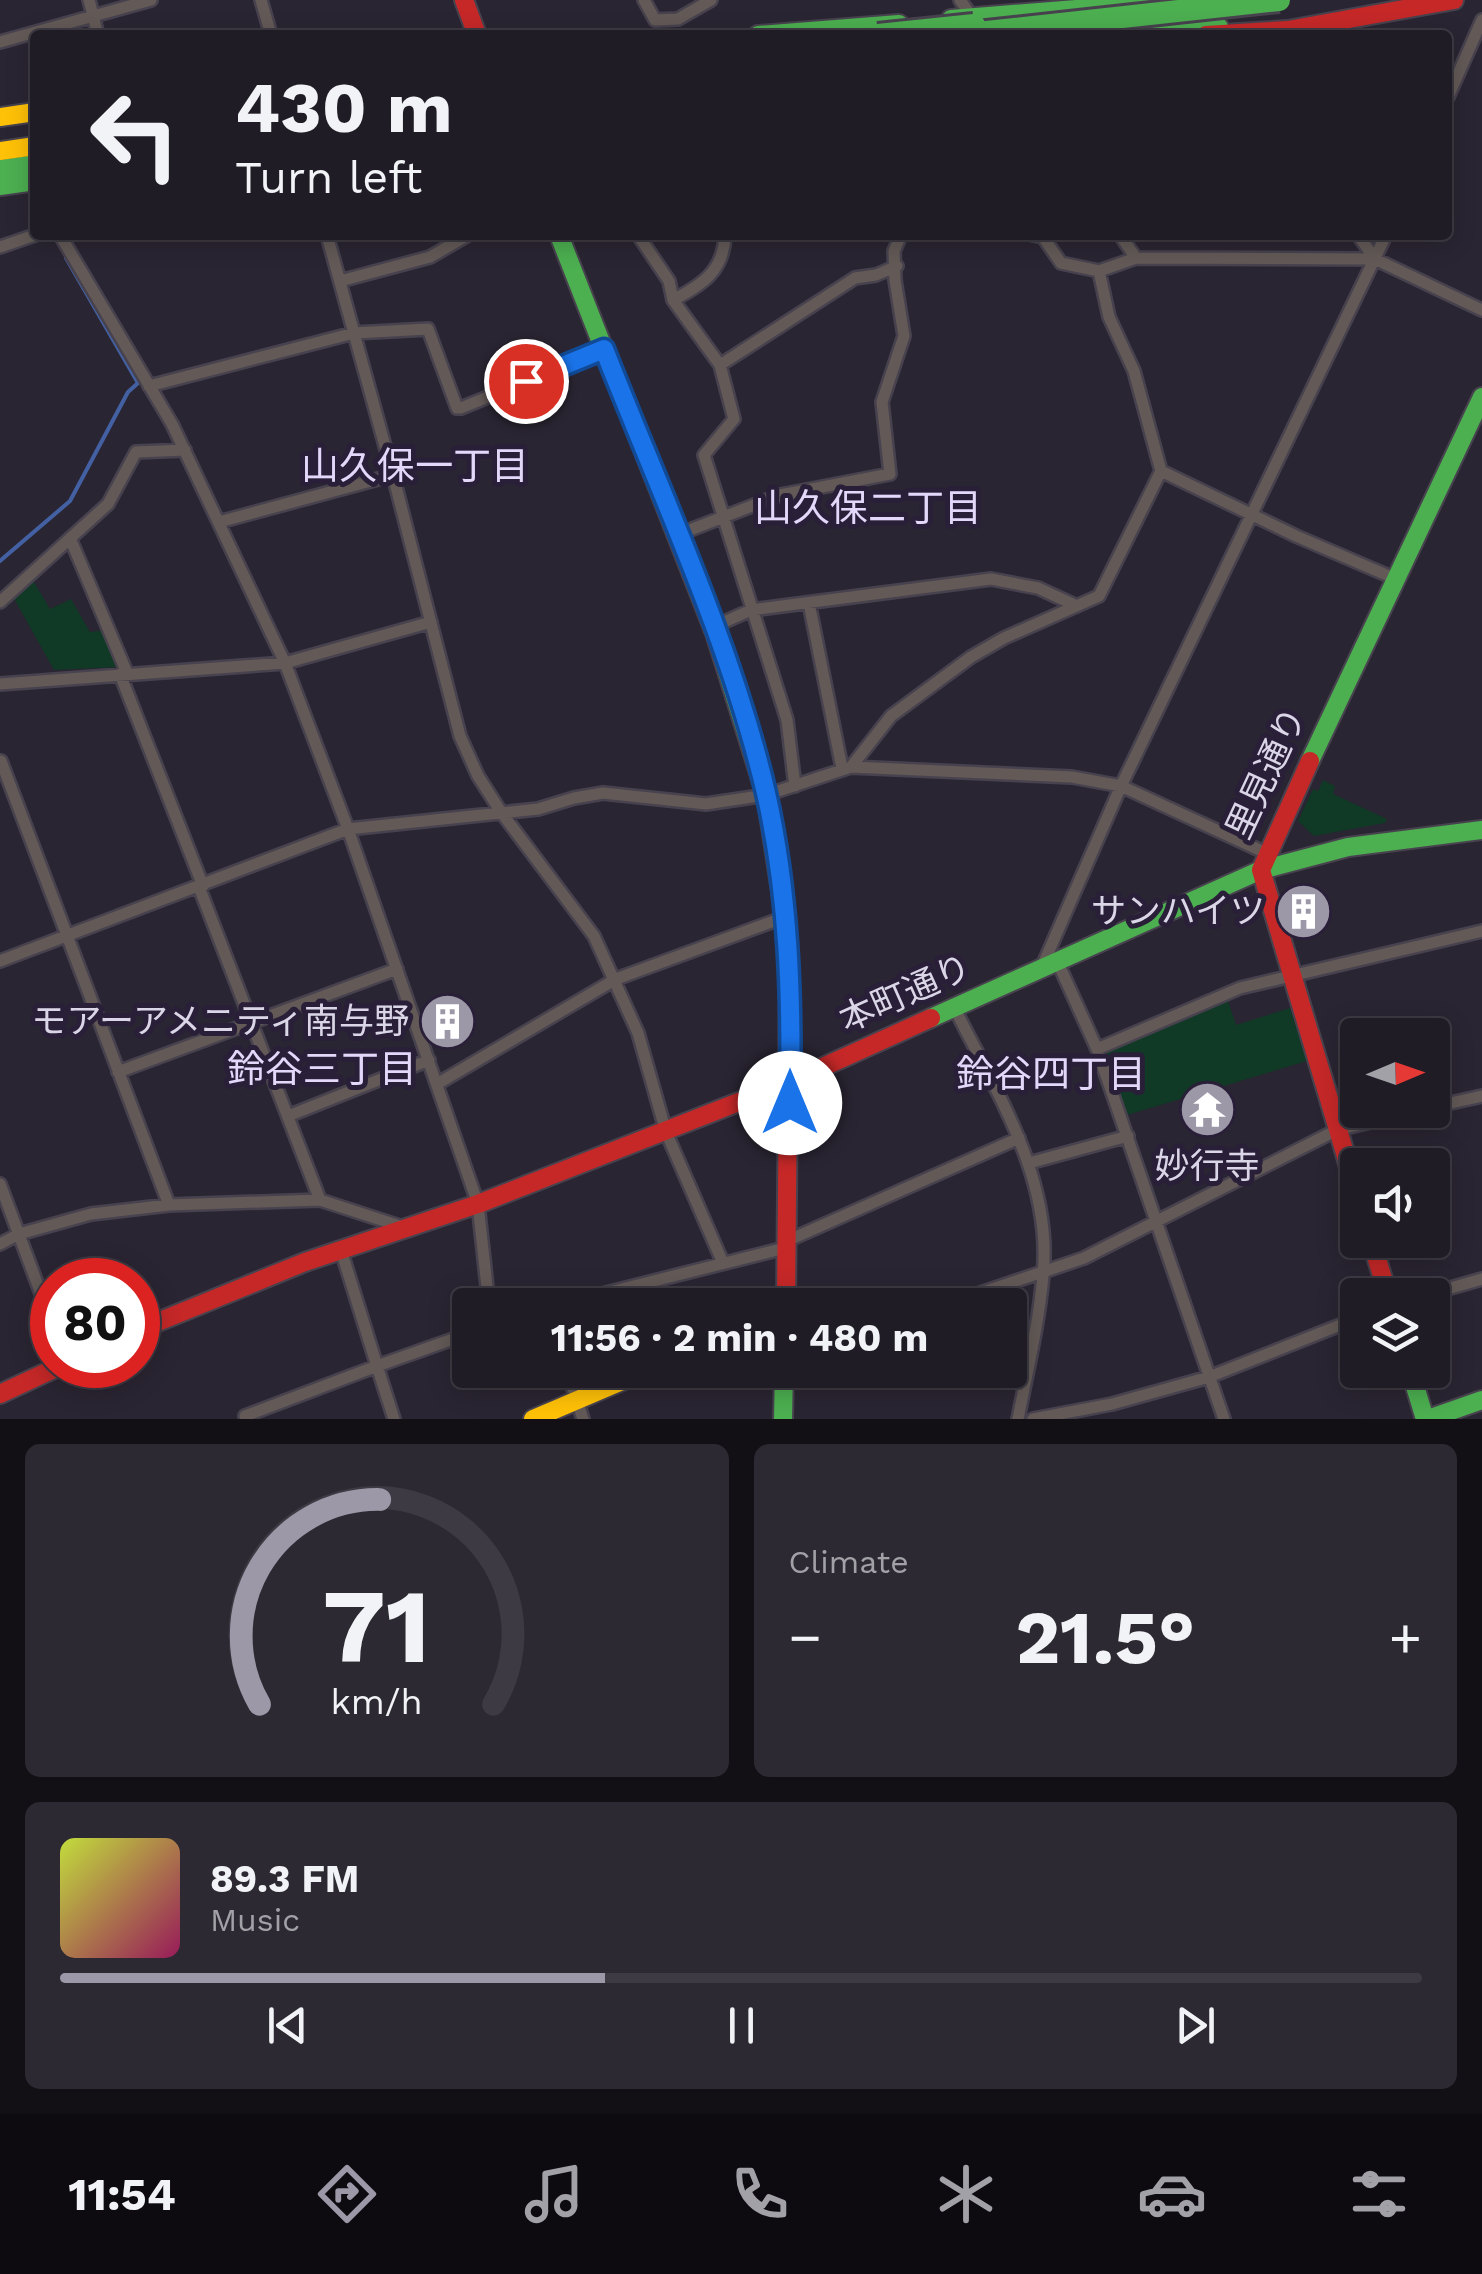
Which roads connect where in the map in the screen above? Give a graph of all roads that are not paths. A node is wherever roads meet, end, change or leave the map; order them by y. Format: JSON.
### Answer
{"nodes":[{"id":1,"x":88,"y":0,"type":"edge"},
{"id":2,"x":151,"y":0,"type":"edge"},
{"id":3,"x":262,"y":0,"type":"edge"},
{"id":4,"x":464,"y":0,"type":"edge"},
{"id":5,"x":644,"y":0,"type":"edge"},
{"id":6,"x":711,"y":0,"type":"edge"},
{"id":7,"x":1192,"y":0,"type":"edge"},
{"id":8,"x":1279,"y":0,"type":"edge"},
{"id":9,"x":1390,"y":0,"type":"edge"},
{"id":10,"x":1454,"y":0,"type":"edge"},
{"id":11,"x":1180,"y":1,"type":"edge"},
{"id":12,"x":93,"y":16,"type":"junction"},
{"id":13,"x":1095,"y":19,"type":"junction"},
{"id":14,"x":1482,"y":20,"type":"edge"},
{"id":15,"x":965,"y":22,"type":"edge"},
{"id":16,"x":43,"y":30,"type":"edge"},
{"id":17,"x":97,"y":30,"type":"edge"},
{"id":18,"x":269,"y":30,"type":"edge"},
{"id":19,"x":476,"y":30,"type":"edge"},
{"id":20,"x":838,"y":30,"type":"edge"},
{"id":21,"x":926,"y":30,"type":"edge"},
{"id":22,"x":1184,"y":30,"type":"edge"},
{"id":23,"x":1290,"y":30,"type":"edge"},
{"id":24,"x":30,"y":34,"type":"edge"},
{"id":25,"x":0,"y":42,"type":"edge"},
{"id":26,"x":1452,"y":88,"type":"edge"},
{"id":27,"x":30,"y":115,"type":"edge"},
{"id":28,"x":30,"y":127,"type":"edge"},
{"id":29,"x":2,"y":135,"type":"edge"},
{"id":30,"x":30,"y":144,"type":"edge"},
{"id":31,"x":30,"y":237,"type":"edge"},
{"id":32,"x":63,"y":240,"type":"edge"},
{"id":33,"x":329,"y":240,"type":"edge"},
{"id":34,"x":436,"y":240,"type":"edge"},
{"id":35,"x":459,"y":240,"type":"edge"},
{"id":36,"x":562,"y":240,"type":"edge"},
{"id":37,"x":641,"y":240,"type":"edge"},
{"id":38,"x":726,"y":240,"type":"edge"},
{"id":39,"x":898,"y":240,"type":"edge"},
{"id":40,"x":1044,"y":240,"type":"edge"},
{"id":41,"x":1123,"y":240,"type":"edge"},
{"id":42,"x":1362,"y":240,"type":"edge"},
{"id":43,"x":1384,"y":240,"type":"edge"},
{"id":44,"x":0,"y":247,"type":"edge"},
{"id":45,"x":430,"y":257,"type":"junction"},
{"id":46,"x":1136,"y":258,"type":"junction"},
{"id":47,"x":1375,"y":259,"type":"junction"},
{"id":48,"x":897,"y":266,"type":"junction"},
{"id":49,"x":1099,"y":270,"type":"junction"},
{"id":50,"x":340,"y":280,"type":"junction"},
{"id":51,"x":673,"y":300,"type":"junction"},
{"id":52,"x":1482,"y":310,"type":"edge"},
{"id":53,"x":354,"y":333,"type":"junction"},
{"id":54,"x":604,"y":349,"type":"junction"},
{"id":55,"x":720,"y":365,"type":"junction"},
{"id":56,"x":150,"y":386,"type":"junction"},
{"id":57,"x":1482,"y":397,"type":"edge"},
{"id":58,"x":184,"y":450,"type":"junction"},
{"id":59,"x":1161,"y":471,"type":"junction"},
{"id":60,"x":393,"y":476,"type":"junction"},
{"id":61,"x":1251,"y":513,"type":"junction"},
{"id":62,"x":722,"y":517,"type":"junction"},
{"id":63,"x":219,"y":522,"type":"junction"},
{"id":64,"x":677,"y":535,"type":"junction"},
{"id":65,"x":70,"y":538,"type":"junction"},
{"id":66,"x":1396,"y":579,"type":"junction"},
{"id":67,"x":0,"y":602,"type":"edge"},
{"id":68,"x":809,"y":604,"type":"junction"},
{"id":69,"x":1076,"y":606,"type":"junction"},
{"id":70,"x":752,"y":610,"type":"junction"},
{"id":71,"x":431,"y":622,"type":"junction"},
{"id":72,"x":713,"y":627,"type":"junction"},
{"id":73,"x":285,"y":663,"type":"junction"},
{"id":74,"x":123,"y":674,"type":"junction"},
{"id":75,"x":0,"y":684,"type":"edge"},
{"id":76,"x":1,"y":761,"type":"edge"},
{"id":77,"x":846,"y":768,"type":"junction"},
{"id":78,"x":795,"y":786,"type":"junction"},
{"id":79,"x":1122,"y":786,"type":"junction"},
{"id":80,"x":766,"y":795,"type":"junction"},
{"id":81,"x":501,"y":812,"type":"junction"},
{"id":82,"x":348,"y":828,"type":"junction"},
{"id":83,"x":1482,"y":830,"type":"edge"},
{"id":84,"x":1263,"y":861,"type":"junction"},
{"id":85,"x":201,"y":886,"type":"junction"},
{"id":86,"x":785,"y":917,"type":"junction"},
{"id":87,"x":1482,"y":931,"type":"edge"},
{"id":88,"x":66,"y":934,"type":"junction"},
{"id":89,"x":0,"y":961,"type":"edge"},
{"id":90,"x":1049,"y":967,"type":"junction"},
{"id":91,"x":397,"y":968,"type":"junction"},
{"id":92,"x":1290,"y":975,"type":"junction"},
{"id":93,"x":616,"y":979,"type":"junction"},
{"id":94,"x":955,"y":1010,"type":"junction"},
{"id":95,"x":252,"y":1022,"type":"junction"},
{"id":96,"x":1097,"y":1049,"type":"junction"},
{"id":97,"x":428,"y":1060,"type":"junction"},
{"id":98,"x":118,"y":1072,"type":"junction"},
{"id":99,"x":790,"y":1082,"type":"junction"},
{"id":100,"x":437,"y":1084,"type":"junction"},
{"id":101,"x":1482,"y":1096,"type":"edge"},
{"id":102,"x":1450,"y":1103,"type":"edge"},
{"id":103,"x":288,"y":1116,"type":"junction"},
{"id":104,"x":1345,"y":1128,"type":"edge"},
{"id":105,"x":1337,"y":1130,"type":"junction"},
{"id":106,"x":666,"y":1132,"type":"junction"},
{"id":107,"x":1128,"y":1136,"type":"junction"},
{"id":108,"x":1019,"y":1138,"type":"junction"},
{"id":109,"x":1343,"y":1148,"type":"edge"},
{"id":110,"x":1029,"y":1163,"type":"junction"},
{"id":111,"x":0,"y":1184,"type":"edge"},
{"id":112,"x":320,"y":1200,"type":"junction"},
{"id":113,"x":478,"y":1204,"type":"junction"},
{"id":114,"x":169,"y":1205,"type":"junction"},
{"id":115,"x":1158,"y":1220,"type":"junction"},
{"id":116,"x":406,"y":1228,"type":"junction"},
{"id":117,"x":19,"y":1234,"type":"junction"},
{"id":118,"x":0,"y":1244,"type":"edge"},
{"id":119,"x":789,"y":1244,"type":"junction"},
{"id":120,"x":341,"y":1250,"type":"junction"},
{"id":121,"x":723,"y":1263,"type":"junction"},
{"id":122,"x":30,"y":1264,"type":"edge"},
{"id":123,"x":1044,"y":1273,"type":"junction"},
{"id":124,"x":1482,"y":1278,"type":"edge"},
{"id":125,"x":487,"y":1288,"type":"edge"},
{"id":126,"x":625,"y":1288,"type":"edge"},
{"id":127,"x":787,"y":1288,"type":"edge"},
{"id":128,"x":998,"y":1288,"type":"edge"},
{"id":129,"x":1450,"y":1288,"type":"edge"},
{"id":130,"x":160,"y":1320,"type":"edge"},
{"id":131,"x":1340,"y":1325,"type":"edge"},
{"id":132,"x":452,"y":1339,"type":"edge"},
{"id":133,"x":377,"y":1366,"type":"junction"},
{"id":134,"x":1210,"y":1377,"type":"junction"},
{"id":135,"x":30,"y":1380,"type":"edge"},
{"id":136,"x":616,"y":1388,"type":"edge"},
{"id":137,"x":783,"y":1388,"type":"edge"},
{"id":138,"x":1416,"y":1388,"type":"edge"},
{"id":139,"x":0,"y":1394,"type":"edge"},
{"id":140,"x":1482,"y":1400,"type":"edge"},
{"id":141,"x":580,"y":1408,"type":"edge"},
{"id":142,"x":242,"y":1418,"type":"edge"},
{"id":143,"x":394,"y":1419,"type":"edge"},
{"id":144,"x":533,"y":1419,"type":"edge"},
{"id":145,"x":782,"y":1419,"type":"edge"},
{"id":146,"x":1018,"y":1419,"type":"edge"},
{"id":147,"x":1032,"y":1419,"type":"edge"},
{"id":148,"x":1224,"y":1419,"type":"edge"},
{"id":149,"x":1427,"y":1419,"type":"edge"}],
"edges":[{"from":1,"to":12,"type":"street"},
{"from":2,"to":12,"type":"street"},
{"from":3,"to":18,"type":"street"},
{"from":4,"to":19,"type":"main road"},
{"from":5,"to":6,"type":"street"},
{"from":7,"to":11,"type":"main road"},
{"from":8,"to":13,"type":"main road","bridge":true},
{"from":9,"to":22,"type":"main road"},
{"from":10,"to":23,"type":"main road"},
{"from":11,"to":15,"type":"main road"},
{"from":12,"to":16,"type":"street"},
{"from":12,"to":17,"type":"street"},
{"from":13,"to":15,"type":"main road","bridge":true},
{"from":13,"to":21,"type":"main road","bridge":true},
{"from":14,"to":26,"type":"street"},
{"from":15,"to":20,"type":"main road"},
{"from":24,"to":25,"type":"street"},
{"from":27,"to":29,"type":"main road"},
{"from":28,"to":29,"type":"main road"},
{"from":29,"to":30,"type":"main road"},
{"from":31,"to":44,"type":"street"},
{"from":32,"to":56,"type":"street"},
{"from":33,"to":50,"type":"street"},
{"from":34,"to":45,"type":"street"},
{"from":35,"to":45,"type":"street"},
{"from":36,"to":54,"type":"main road"},
{"from":37,"to":51,"type":"street"},
{"from":38,"to":51,"type":"street"},
{"from":39,"to":48,"type":"street"},
{"from":40,"to":49,"type":"street"},
{"from":41,"to":46,"type":"street"},
{"from":42,"to":47,"type":"street"},
{"from":43,"to":47,"type":"street"},
{"from":45,"to":50,"type":"street"},
{"from":46,"to":47,"type":"street"},
{"from":46,"to":49,"type":"street"},
{"from":47,"to":52,"type":"street"},
{"from":47,"to":61,"type":"street"},
{"from":48,"to":55,"type":"street"},
{"from":48,"to":62,"type":"street"},
{"from":49,"to":59,"type":"street"},
{"from":50,"to":53,"type":"street"},
{"from":51,"to":55,"type":"street"},
{"from":53,"to":54,"type":"street"},
{"from":53,"to":56,"type":"street"},
{"from":53,"to":60,"type":"street"},
{"from":54,"to":64,"type":"main road"},
{"from":55,"to":62,"type":"street"},
{"from":56,"to":58,"type":"street"},
{"from":57,"to":66,"type":"main road","name":"里見通り"},
{"from":58,"to":63,"type":"street"},
{"from":58,"to":65,"type":"street"},
{"from":59,"to":61,"type":"street"},
{"from":59,"to":69,"type":"street"},
{"from":60,"to":63,"type":"street"},
{"from":60,"to":71,"type":"street"},
{"from":61,"to":66,"type":"street"},
{"from":61,"to":79,"type":"street"},
{"from":62,"to":64,"type":"street"},
{"from":62,"to":70,"type":"street"},
{"from":63,"to":73,"type":"street"},
{"from":64,"to":72,"type":"main road"},
{"from":65,"to":67,"type":"street"},
{"from":65,"to":74,"type":"street"},
{"from":66,"to":84,"type":"main road","name":"里見通り"},
{"from":68,"to":69,"type":"street"},
{"from":68,"to":70,"type":"street"},
{"from":68,"to":77,"type":"street"},
{"from":69,"to":77,"type":"street"},
{"from":70,"to":72,"type":"street"},
{"from":70,"to":78,"type":"street"},
{"from":71,"to":73,"type":"street"},
{"from":71,"to":81,"type":"street"},
{"from":72,"to":80,"type":"main road"},
{"from":73,"to":74,"type":"street"},
{"from":73,"to":82,"type":"street"},
{"from":74,"to":75,"type":"street"},
{"from":74,"to":85,"type":"street"},
{"from":76,"to":88,"type":"street"},
{"from":77,"to":78,"type":"street"},
{"from":77,"to":79,"type":"street"},
{"from":78,"to":80,"type":"street"},
{"from":79,"to":84,"type":"street"},
{"from":79,"to":90,"type":"street"},
{"from":80,"to":81,"type":"street"},
{"from":80,"to":86,"type":"main road"},
{"from":81,"to":82,"type":"street"},
{"from":81,"to":93,"type":"street"},
{"from":82,"to":85,"type":"street"},
{"from":82,"to":91,"type":"street"},
{"from":83,"to":84,"type":"main road","name":"本町通り"},
{"from":84,"to":90,"type":"main road","name":"本町通り"},
{"from":84,"to":92,"type":"main road","name":"里見通り"},
{"from":85,"to":88,"type":"street"},
{"from":85,"to":95,"type":"street"},
{"from":86,"to":93,"type":"street"},
{"from":86,"to":99,"type":"main road"},
{"from":87,"to":92,"type":"street"},
{"from":88,"to":89,"type":"street"},
{"from":88,"to":98,"type":"street"},
{"from":90,"to":94,"type":"main road","name":"本町通り"},
{"from":90,"to":96,"type":"street"},
{"from":91,"to":95,"type":"street"},
{"from":91,"to":97,"type":"street"},
{"from":92,"to":96,"type":"street"},
{"from":92,"to":105,"type":"main road","name":"里見通り"},
{"from":93,"to":100,"type":"street"},
{"from":93,"to":106,"type":"street"},
{"from":94,"to":99,"type":"main road","name":"本町通り"},
{"from":94,"to":108,"type":"street"},
{"from":95,"to":98,"type":"street"},
{"from":95,"to":103,"type":"street"},
{"from":96,"to":107,"type":"street"},
{"from":97,"to":100,"type":"street"},
{"from":97,"to":103,"type":"street"},
{"from":98,"to":114,"type":"street"},
{"from":99,"to":106,"type":"main road","name":"本町通り"},
{"from":99,"to":119,"type":"main road"},
{"from":100,"to":113,"type":"street"},
{"from":101,"to":102,"type":"street"},
{"from":103,"to":112,"type":"street"},
{"from":104,"to":105,"type":"street"},
{"from":105,"to":109,"type":"main road","name":"里見通り"},
{"from":105,"to":115,"type":"street"},
{"from":106,"to":113,"type":"main road","name":"本町通り"},
{"from":106,"to":121,"type":"street"},
{"from":107,"to":110,"type":"street"},
{"from":107,"to":115,"type":"street"},
{"from":108,"to":110,"type":"street"},
{"from":108,"to":119,"type":"street"},
{"from":110,"to":123,"type":"street"},
{"from":111,"to":117,"type":"street"},
{"from":112,"to":114,"type":"street"},
{"from":112,"to":116,"type":"street"},
{"from":113,"to":116,"type":"main road","name":"本町通り"},
{"from":113,"to":125,"type":"street"},
{"from":114,"to":117,"type":"street"},
{"from":115,"to":123,"type":"street"},
{"from":115,"to":134,"type":"street"},
{"from":116,"to":120,"type":"main road","name":"本町通り"},
{"from":117,"to":118,"type":"street"},
{"from":117,"to":122,"type":"street"},
{"from":119,"to":121,"type":"street"},
{"from":119,"to":127,"type":"main road"},
{"from":120,"to":130,"type":"main road","name":"本町通り"},
{"from":120,"to":133,"type":"street"},
{"from":121,"to":126,"type":"street"},
{"from":123,"to":128,"type":"street"},
{"from":123,"to":146,"type":"street"},
{"from":124,"to":129,"type":"street"},
{"from":131,"to":134,"type":"street"},
{"from":132,"to":133,"type":"street"},
{"from":133,"to":142,"type":"street"},
{"from":133,"to":143,"type":"street"},
{"from":134,"to":147,"type":"street"},
{"from":134,"to":148,"type":"street"},
{"from":135,"to":139,"type":"main road"},
{"from":136,"to":141,"type":"main road"},
{"from":137,"to":145,"type":"main road"},
{"from":138,"to":149,"type":"main road"},
{"from":140,"to":149,"type":"main road"},
{"from":141,"to":144,"type":"main road"}]}
